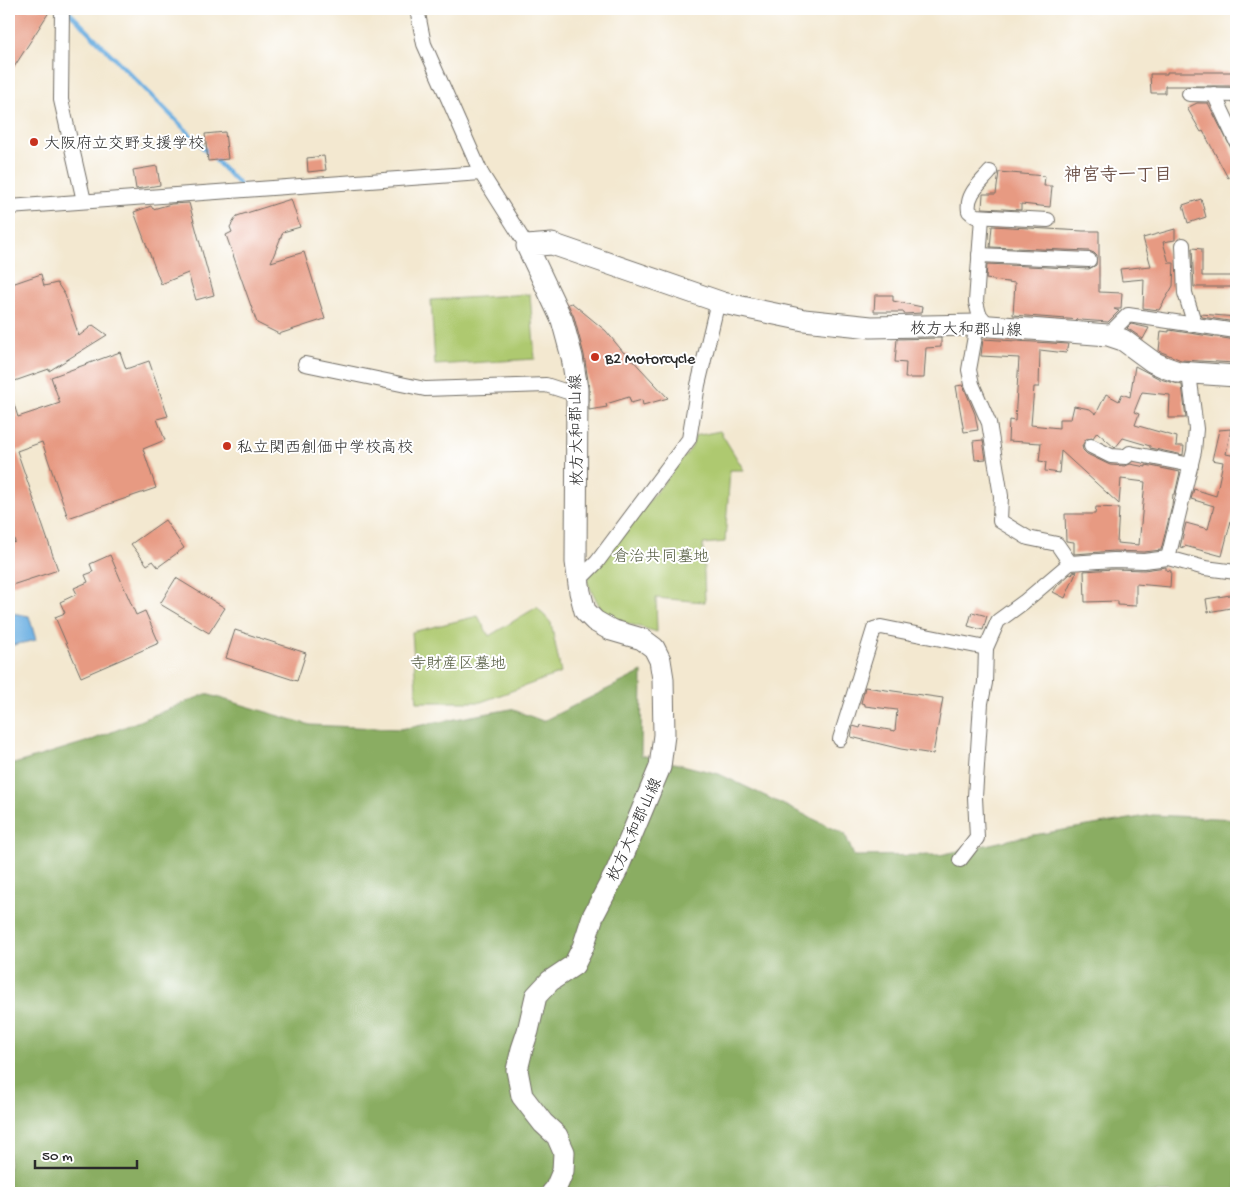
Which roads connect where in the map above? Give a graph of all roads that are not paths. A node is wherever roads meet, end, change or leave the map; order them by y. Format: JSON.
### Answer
{"nodes":[{"id":1,"x":62,"y":9,"type":"edge"},
{"id":2,"x":417,"y":9,"type":"edge"},
{"id":3,"x":1189,"y":94,"type":"dead end"},
{"id":4,"x":1214,"y":94,"type":"junction"},
{"id":5,"x":1236,"y":95,"type":"edge"},
{"id":6,"x":1236,"y":141,"type":"edge"},
{"id":7,"x":990,"y":172,"type":"dead end"},
{"id":8,"x":481,"y":173,"type":"junction"},
{"id":9,"x":84,"y":201,"type":"junction"},
{"id":10,"x":9,"y":206,"type":"edge"},
{"id":11,"x":982,"y":218,"type":"junction"},
{"id":12,"x":1048,"y":220,"type":"dead end"},
{"id":13,"x":1183,"y":245,"type":"dead end"},
{"id":14,"x":527,"y":246,"type":"junction"},
{"id":15,"x":978,"y":255,"type":"junction"},
{"id":16,"x":1090,"y":260,"type":"dead end"},
{"id":17,"x":718,"y":302,"type":"junction"},
{"id":18,"x":983,"y":325,"type":"junction"},
{"id":19,"x":1195,"y":325,"type":"junction"},
{"id":20,"x":1236,"y":331,"type":"edge"},
{"id":21,"x":1108,"y":335,"type":"junction"},
{"id":22,"x":305,"y":364,"type":"dead end"},
{"id":23,"x":1190,"y":373,"type":"junction"},
{"id":24,"x":1236,"y":376,"type":"edge"},
{"id":25,"x":577,"y":395,"type":"junction"},
{"id":26,"x":1091,"y":446,"type":"dead end"},
{"id":27,"x":1191,"y":465,"type":"junction"},
{"id":28,"x":1168,"y":558,"type":"junction"},
{"id":29,"x":1070,"y":563,"type":"junction"},
{"id":30,"x":1236,"y":572,"type":"edge"},
{"id":31,"x":578,"y":580,"type":"junction"},
{"id":32,"x":986,"y":648,"type":"junction"},
{"id":33,"x":840,"y":739,"type":"dead end"},
{"id":34,"x":960,"y":860,"type":"dead end"},
{"id":35,"x":552,"y":1193,"type":"edge"}],
"edges":[{"from":1,"to":9,"type":"street"},
{"from":2,"to":8,"type":"street"},
{"from":3,"to":4,"type":"street"},
{"from":4,"to":5,"type":"street"},
{"from":4,"to":6,"type":"street"},
{"from":7,"to":11,"type":"street"},
{"from":8,"to":9,"type":"street"},
{"from":8,"to":14,"type":"street"},
{"from":9,"to":10,"type":"street"},
{"from":11,"to":12,"type":"street"},
{"from":11,"to":15,"type":"street"},
{"from":13,"to":19,"type":"street"},
{"from":14,"to":17,"type":"main road","name":"枚方大和郡山線"},
{"from":14,"to":25,"type":"main road","name":"枚方大和郡山線"},
{"from":15,"to":16,"type":"street"},
{"from":15,"to":18,"type":"street"},
{"from":17,"to":18,"type":"main road","name":"枚方大和郡山線"},
{"from":17,"to":31,"type":"street"},
{"from":18,"to":21,"type":"main road","name":"枚方大和郡山線"},
{"from":18,"to":29,"type":"street"},
{"from":19,"to":20,"type":"street"},
{"from":19,"to":21,"type":"street"},
{"from":21,"to":23,"type":"main road","name":"枚方大和郡山線"},
{"from":22,"to":25,"type":"street"},
{"from":23,"to":24,"type":"main road","name":"枚方大和郡山線"},
{"from":23,"to":27,"type":"street"},
{"from":25,"to":31,"type":"main road","name":"枚方大和郡山線"},
{"from":26,"to":27,"type":"street"},
{"from":27,"to":28,"type":"street"},
{"from":28,"to":29,"type":"street"},
{"from":28,"to":30,"type":"street"},
{"from":29,"to":32,"type":"street"},
{"from":31,"to":35,"type":"main road","name":"枚方大和郡山線"},
{"from":32,"to":33,"type":"street"},
{"from":32,"to":34,"type":"street"}]}
